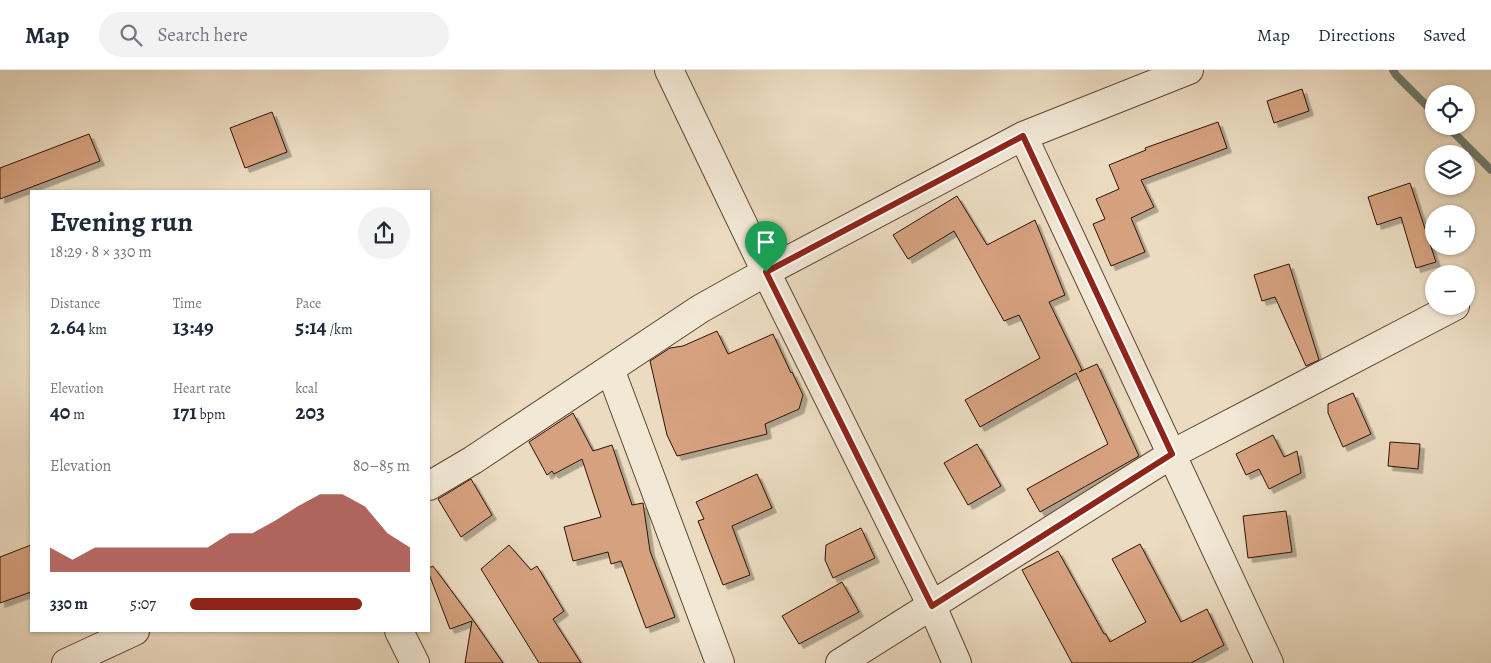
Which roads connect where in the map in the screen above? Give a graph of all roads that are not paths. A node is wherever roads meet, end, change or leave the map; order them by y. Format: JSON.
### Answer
{"nodes":[{"id":1,"x":669,"y":70,"type":"edge"},
{"id":2,"x":1189,"y":70,"type":"edge"},
{"id":3,"x":1023,"y":136,"type":"junction"},
{"id":4,"x":766,"y":272,"type":"junction"},
{"id":5,"x":1439,"y":315,"type":"edge"},
{"id":6,"x":610,"y":369,"type":"junction"},
{"id":7,"x":1172,"y":454,"type":"junction"},
{"id":8,"x":430,"y":485,"type":"edge"},
{"id":9,"x":932,"y":606,"type":"junction"},
{"id":10,"x":133,"y":632,"type":"edge"},
{"id":11,"x":400,"y":632,"type":"edge"},
{"id":12,"x":66,"y":663,"type":"edge"},
{"id":13,"x":415,"y":663,"type":"edge"},
{"id":14,"x":720,"y":663,"type":"edge"},
{"id":15,"x":840,"y":663,"type":"edge"},
{"id":16,"x":957,"y":663,"type":"edge"},
{"id":17,"x":1269,"y":663,"type":"edge"}],
"edges":[{"from":1,"to":4,"type":"street"},
{"from":2,"to":3,"type":"street"},
{"from":3,"to":4,"type":"street"},
{"from":3,"to":7,"type":"street"},
{"from":4,"to":6,"type":"street"},
{"from":4,"to":9,"type":"street"},
{"from":5,"to":7,"type":"street"},
{"from":6,"to":8,"type":"street"},
{"from":6,"to":14,"type":"street"},
{"from":7,"to":9,"type":"street"},
{"from":7,"to":17,"type":"street"},
{"from":9,"to":15,"type":"street"},
{"from":9,"to":16,"type":"street"},
{"from":10,"to":12,"type":"street"},
{"from":11,"to":13,"type":"street"}]}
